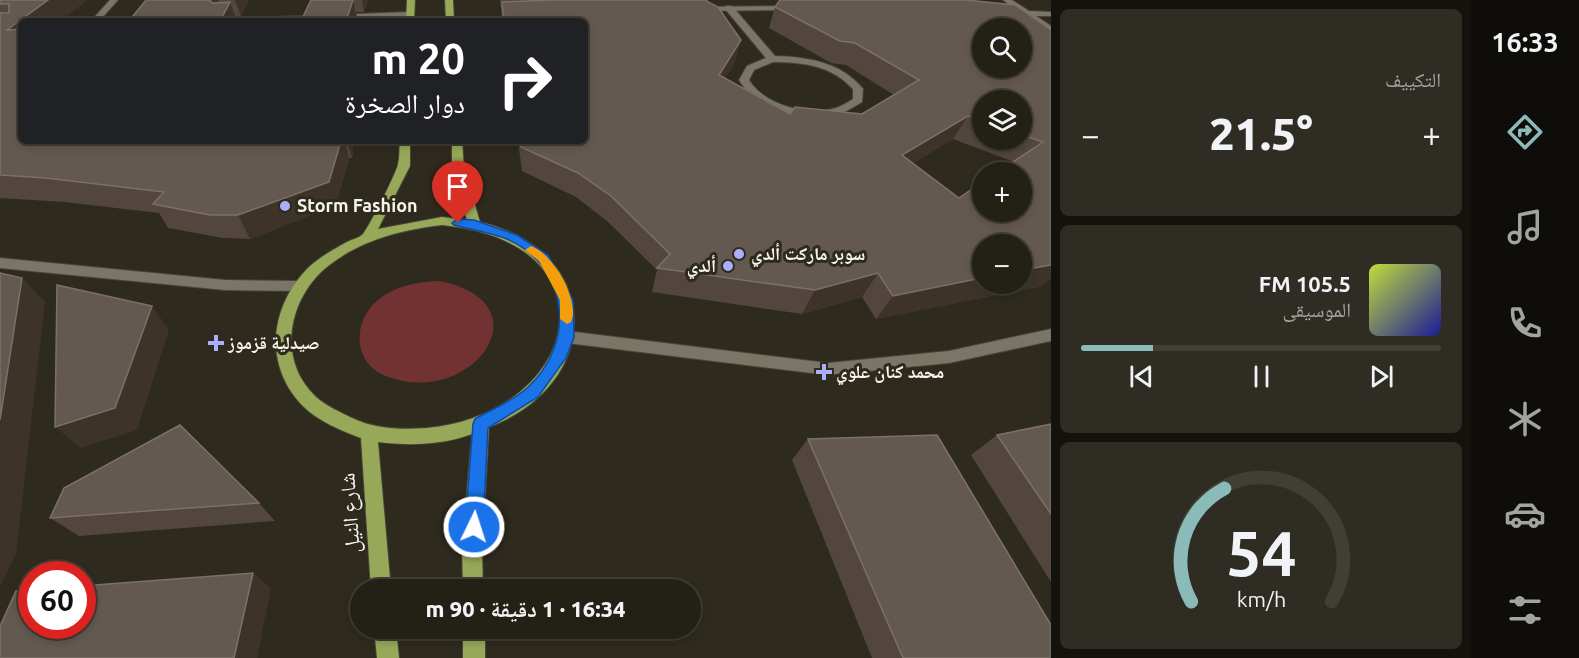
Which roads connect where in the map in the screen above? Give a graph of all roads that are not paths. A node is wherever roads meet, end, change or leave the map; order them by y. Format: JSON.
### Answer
{"nodes":[{"id":1,"x":114,"y":0,"type":"edge"},
{"id":2,"x":411,"y":0,"type":"edge"},
{"id":3,"x":449,"y":0,"type":"edge"},
{"id":4,"x":723,"y":0,"type":"edge"},
{"id":5,"x":1007,"y":0,"type":"edge"},
{"id":6,"x":729,"y":8,"type":"junction"},
{"id":7,"x":806,"y":8,"type":"edge"},
{"id":8,"x":694,"y":9,"type":"edge"},
{"id":9,"x":1004,"y":13,"type":"edge"},
{"id":10,"x":1027,"y":13,"type":"junction"},
{"id":11,"x":1051,"y":14,"type":"edge"},
{"id":12,"x":532,"y":17,"type":"edge"},
{"id":13,"x":98,"y":18,"type":"edge"},
{"id":14,"x":410,"y":18,"type":"edge"},
{"id":15,"x":450,"y":18,"type":"edge"},
{"id":16,"x":512,"y":18,"type":"edge"},
{"id":17,"x":1051,"y":30,"type":"edge"},
{"id":18,"x":772,"y":59,"type":"junction"},
{"id":19,"x":405,"y":144,"type":"edge"},
{"id":20,"x":457,"y":144,"type":"edge"},
{"id":21,"x":474,"y":224,"type":"junction"},
{"id":22,"x":369,"y":235,"type":"junction"},
{"id":23,"x":0,"y":262,"type":"edge"},
{"id":24,"x":301,"y":286,"type":"junction"},
{"id":25,"x":1051,"y":335,"type":"edge"},
{"id":26,"x":567,"y":337,"type":"junction"},
{"id":27,"x":481,"y":424,"type":"junction"},
{"id":28,"x":369,"y":433,"type":"junction"},
{"id":29,"x":380,"y":579,"type":"edge"},
{"id":30,"x":473,"y":579,"type":"edge"},
{"id":31,"x":386,"y":639,"type":"edge"},
{"id":32,"x":474,"y":639,"type":"edge"},
{"id":33,"x":388,"y":658,"type":"edge"},
{"id":34,"x":474,"y":658,"type":"edge"}],
"edges":[{"from":1,"to":13,"type":"street"},
{"from":2,"to":14,"type":"main road"},
{"from":3,"to":15,"type":"main road"},
{"from":4,"to":6,"type":"street"},
{"from":5,"to":10,"type":"street"},
{"from":6,"to":7,"type":"street"},
{"from":6,"to":8,"type":"street"},
{"from":6,"to":18,"type":"street"},
{"from":9,"to":10,"type":"street"},
{"from":10,"to":11,"type":"street"},
{"from":10,"to":17,"type":"street"},
{"from":12,"to":16,"type":"street"},
{"from":18,"to":18,"type":"street"},
{"from":19,"to":22,"type":"main road"},
{"from":20,"to":21,"type":"main road"},
{"from":21,"to":22,"type":"main road"},
{"from":21,"to":26,"type":"main road"},
{"from":22,"to":24,"type":"main road"},
{"from":23,"to":24,"type":"street"},
{"from":24,"to":28,"type":"main road"},
{"from":25,"to":26,"type":"street"},
{"from":26,"to":27,"type":"main road"},
{"from":27,"to":28,"type":"main road"},
{"from":27,"to":30,"type":"main road"},
{"from":28,"to":29,"type":"main road","name":"شارع النيل"},
{"from":31,"to":33,"type":"main road"},
{"from":32,"to":34,"type":"main road"}]}
